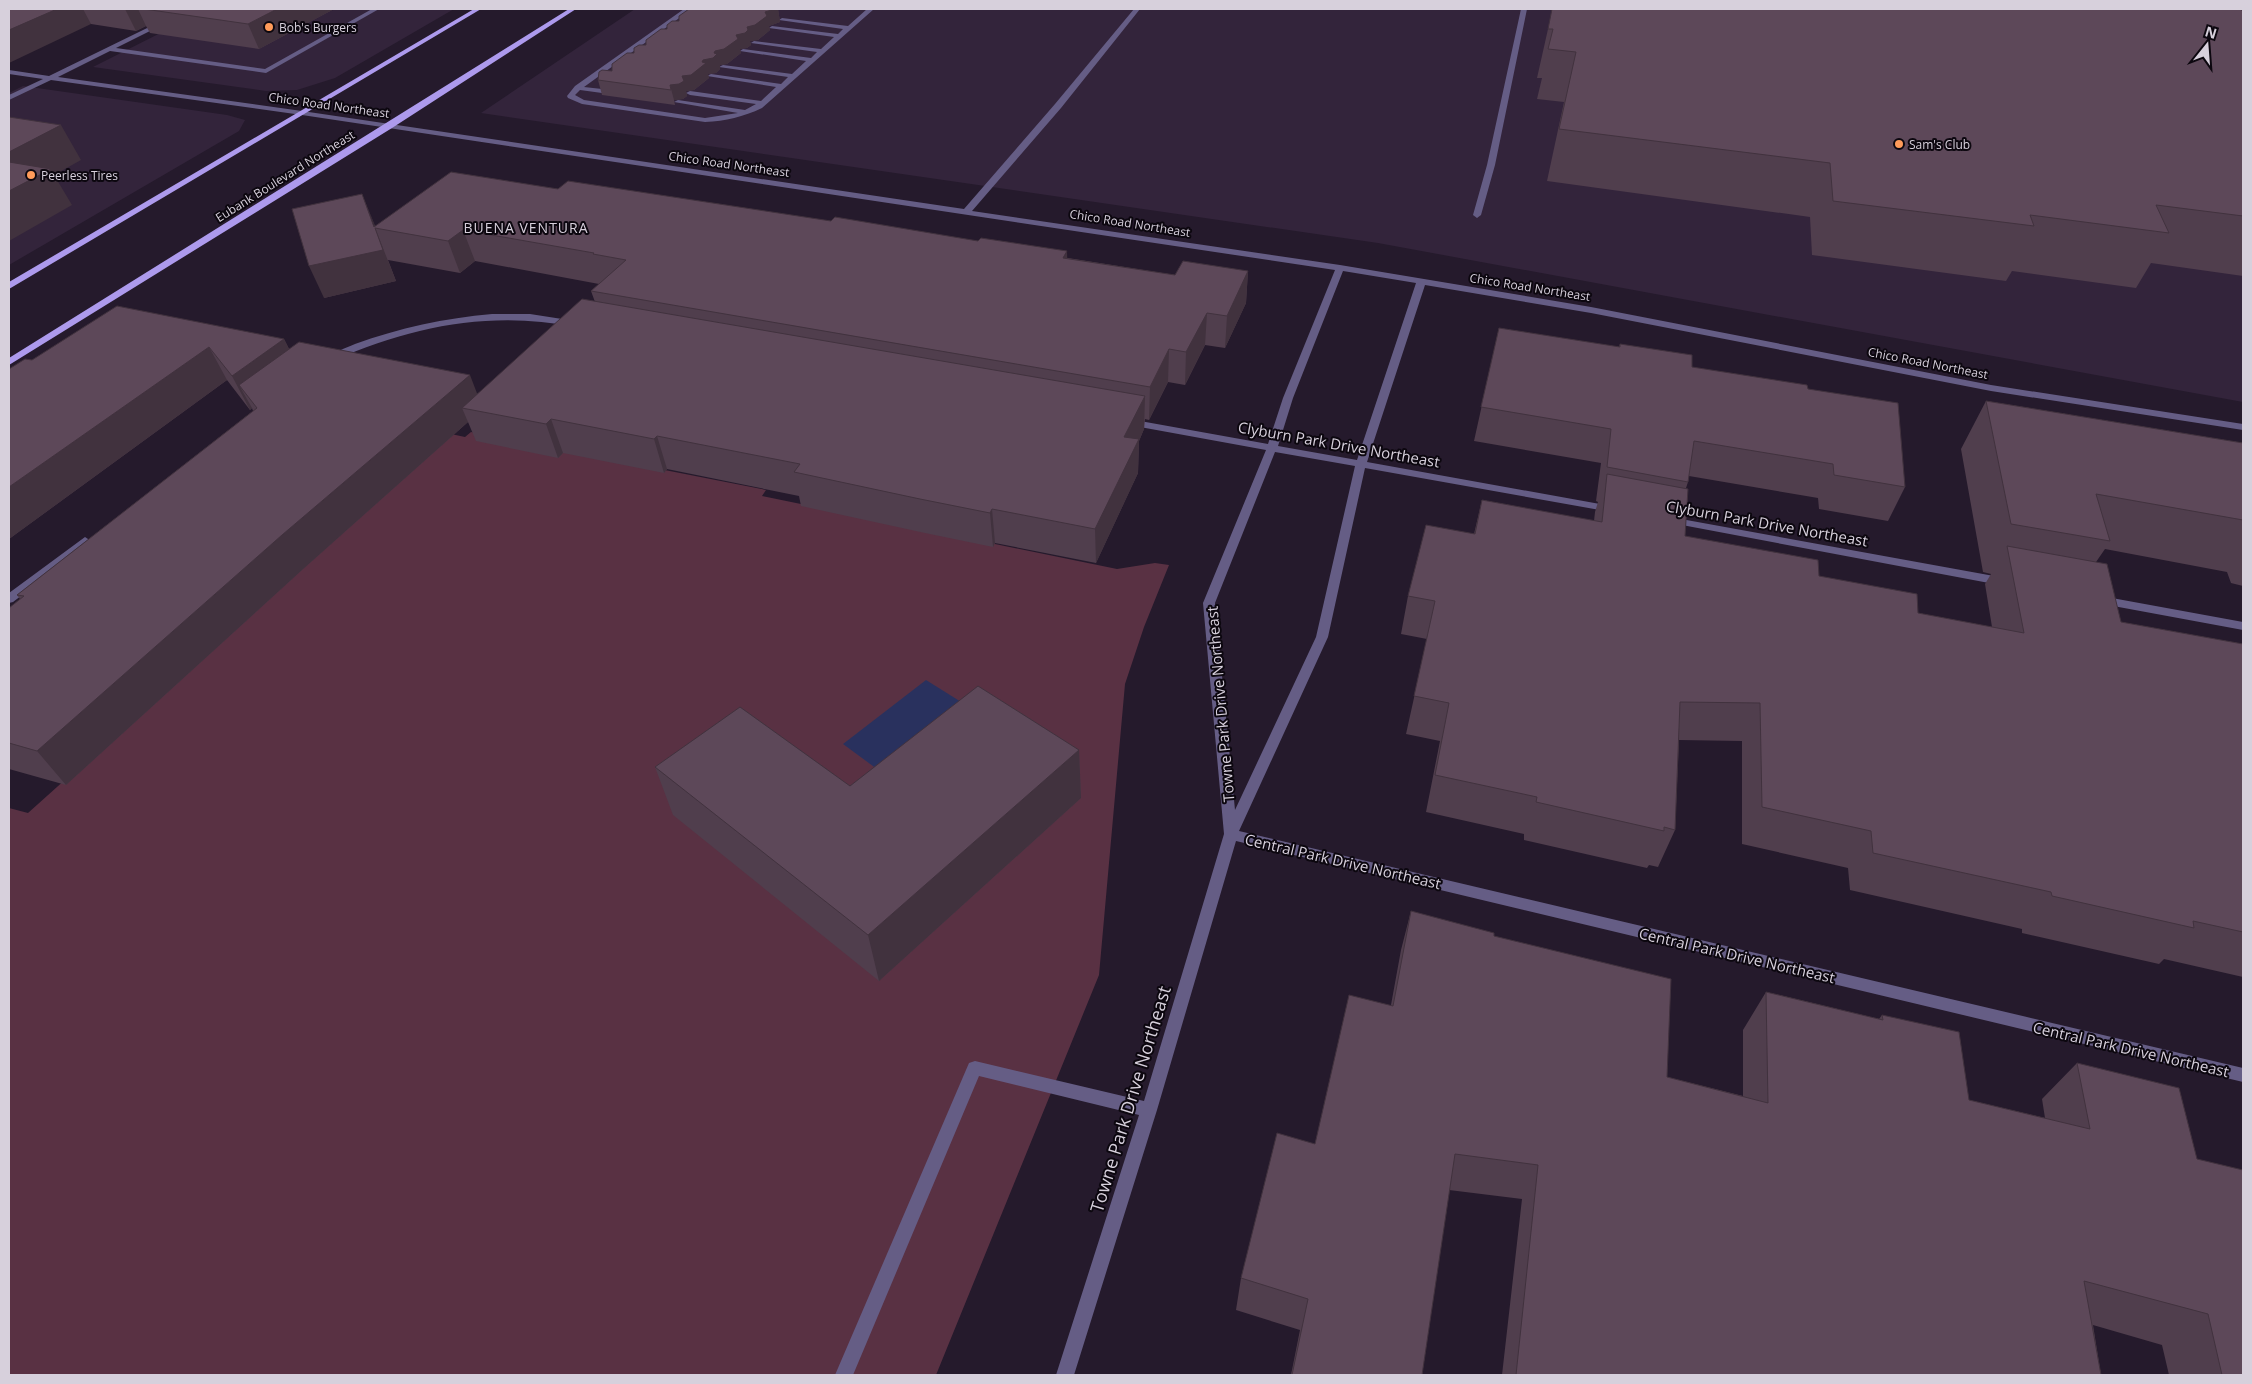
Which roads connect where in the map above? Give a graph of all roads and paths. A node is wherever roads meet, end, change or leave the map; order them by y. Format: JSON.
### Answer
{"nodes":[{"id":1,"x":191,"y":9,"type":"edge"},
{"id":2,"x":376,"y":9,"type":"edge"},
{"id":3,"x":478,"y":9,"type":"edge"},
{"id":4,"x":574,"y":9,"type":"edge"},
{"id":5,"x":688,"y":9,"type":"edge"},
{"id":6,"x":869,"y":9,"type":"edge"},
{"id":7,"x":1138,"y":9,"type":"edge"},
{"id":8,"x":1524,"y":9,"type":"edge"},
{"id":9,"x":709,"y":11,"type":"edge"},
{"id":10,"x":678,"y":16,"type":"junction"},
{"id":11,"x":698,"y":18,"type":"edge"},
{"id":12,"x":782,"y":20,"type":"dead end"},
{"id":13,"x":772,"y":28,"type":"dead end"},
{"id":14,"x":849,"y":28,"type":"junction"},
{"id":15,"x":658,"y":30,"type":"junction"},
{"id":16,"x":672,"y":32,"type":"edge"},
{"id":17,"x":840,"y":36,"type":"junction"},
{"id":18,"x":646,"y":38,"type":"junction"},
{"id":19,"x":660,"y":40,"type":"edge"},
{"id":20,"x":754,"y":42,"type":"edge"},
{"id":21,"x":108,"y":49,"type":"junction"},
{"id":22,"x":743,"y":51,"type":"dead end"},
{"id":23,"x":822,"y":51,"type":"junction"},
{"id":24,"x":625,"y":54,"type":"junction"},
{"id":25,"x":639,"y":56,"type":"edge"},
{"id":26,"x":812,"y":60,"type":"junction"},
{"id":27,"x":613,"y":62,"type":"junction"},
{"id":28,"x":627,"y":64,"type":"edge"},
{"id":29,"x":723,"y":67,"type":"dead end"},
{"id":30,"x":9,"y":72,"type":"edge"},
{"id":31,"x":712,"y":76,"type":"dead end"},
{"id":32,"x":793,"y":76,"type":"junction"},
{"id":33,"x":49,"y":78,"type":"junction"},
{"id":34,"x":590,"y":79,"type":"junction"},
{"id":35,"x":605,"y":81,"type":"edge"},
{"id":36,"x":782,"y":86,"type":"junction"},
{"id":37,"x":578,"y":88,"type":"junction"},
{"id":38,"x":599,"y":91,"type":"edge"},
{"id":39,"x":690,"y":93,"type":"dead end"},
{"id":40,"x":9,"y":98,"type":"edge"},
{"id":41,"x":678,"y":102,"type":"dead end"},
{"id":42,"x":762,"y":103,"type":"junction"},
{"id":43,"x":748,"y":112,"type":"junction"},
{"id":44,"x":302,"y":113,"type":"junction"},
{"id":45,"x":389,"y":126,"type":"junction"},
{"id":46,"x":967,"y":211,"type":"junction"},
{"id":47,"x":1477,"y":215,"type":"dead end"},
{"id":48,"x":1340,"y":268,"type":"junction"},
{"id":49,"x":1422,"y":282,"type":"junction"},
{"id":50,"x":9,"y":286,"type":"edge"},
{"id":51,"x":586,"y":326,"type":"edge"},
{"id":52,"x":9,"y":362,"type":"edge"},
{"id":53,"x":320,"y":365,"type":"edge"},
{"id":54,"x":1113,"y":419,"type":"edge"},
{"id":55,"x":2243,"y":427,"type":"edge"},
{"id":56,"x":1272,"y":447,"type":"junction"},
{"id":57,"x":1361,"y":463,"type":"junction"},
{"id":58,"x":1626,"y":512,"type":"edge"},
{"id":59,"x":1655,"y":518,"type":"edge"},
{"id":60,"x":94,"y":535,"type":"edge"},
{"id":61,"x":2018,"y":585,"type":"edge"},
{"id":62,"x":2086,"y":597,"type":"edge"},
{"id":63,"x":9,"y":600,"type":"edge"},
{"id":64,"x":2243,"y":626,"type":"edge"},
{"id":65,"x":1231,"y":834,"type":"junction"},
{"id":66,"x":2243,"y":1076,"type":"edge"},
{"id":67,"x":1149,"y":1110,"type":"junction"},
{"id":68,"x":844,"y":1375,"type":"edge"},
{"id":69,"x":1065,"y":1375,"type":"edge"}],
"edges":[{"from":1,"to":21,"type":"street"},
{"from":2,"to":21,"type":"street"},
{"from":3,"to":44,"type":"main road"},
{"from":4,"to":45,"type":"main road","name":"Eubank Boulevard Northeast"},
{"from":5,"to":9,"type":"street"},
{"from":5,"to":10,"type":"street"},
{"from":6,"to":14,"type":"street"},
{"from":7,"to":46,"type":"street"},
{"from":8,"to":47,"type":"street"},
{"from":10,"to":11,"type":"street"},
{"from":10,"to":15,"type":"street"},
{"from":12,"to":14,"type":"street"},
{"from":13,"to":17,"type":"street"},
{"from":14,"to":17,"type":"street"},
{"from":15,"to":16,"type":"street"},
{"from":15,"to":18,"type":"street"},
{"from":17,"to":23,"type":"street"},
{"from":18,"to":19,"type":"street"},
{"from":18,"to":24,"type":"street"},
{"from":20,"to":23,"type":"street"},
{"from":21,"to":33,"type":"street"},
{"from":22,"to":26,"type":"street"},
{"from":23,"to":26,"type":"street"},
{"from":24,"to":25,"type":"street"},
{"from":24,"to":27,"type":"street"},
{"from":26,"to":32,"type":"street"},
{"from":27,"to":28,"type":"street"},
{"from":27,"to":34,"type":"street"},
{"from":29,"to":32,"type":"street"},
{"from":30,"to":33,"type":"street","name":"Chico Road Northeast"},
{"from":31,"to":36,"type":"street"},
{"from":32,"to":36,"type":"street"},
{"from":33,"to":40,"type":"street"},
{"from":33,"to":44,"type":"street","name":"Chico Road Northeast"},
{"from":34,"to":35,"type":"street"},
{"from":34,"to":37,"type":"street"},
{"from":36,"to":42,"type":"street"},
{"from":37,"to":38,"type":"street"},
{"from":37,"to":43,"type":"street"},
{"from":39,"to":42,"type":"street"},
{"from":41,"to":43,"type":"street"},
{"from":42,"to":43,"type":"street"},
{"from":44,"to":45,"type":"street","name":"Chico Road Northeast"},
{"from":44,"to":50,"type":"main road"},
{"from":45,"to":46,"type":"street","name":"Chico Road Northeast"},
{"from":45,"to":52,"type":"main road","name":"Eubank Boulevard Northeast"},
{"from":46,"to":48,"type":"street","name":"Chico Road Northeast"},
{"from":48,"to":49,"type":"street","name":"Chico Road Northeast"},
{"from":48,"to":56,"type":"street","name":"Towne Park Drive Northeast"},
{"from":49,"to":55,"type":"street","name":"Chico Road Northeast"},
{"from":49,"to":57,"type":"street","name":"Towne Park Drive Northeast"},
{"from":51,"to":53,"type":"street"},
{"from":54,"to":56,"type":"street","name":"Clyburn Park Drive Northeast"},
{"from":56,"to":57,"type":"street","name":"Clyburn Park Drive Northeast"},
{"from":56,"to":65,"type":"street","name":"Towne Park Drive Northeast"},
{"from":57,"to":58,"type":"street","name":"Clyburn Park Drive Northeast"},
{"from":57,"to":65,"type":"street","name":"Towne Park Drive Northeast"},
{"from":59,"to":61,"type":"street","name":"Clyburn Park Drive Northeast"},
{"from":60,"to":63,"type":"street"},
{"from":62,"to":64,"type":"street"},
{"from":65,"to":66,"type":"street","name":"Central Park Drive Northeast"},
{"from":65,"to":67,"type":"street","name":"Towne Park Drive Northeast"},
{"from":67,"to":68,"type":"street"},
{"from":67,"to":69,"type":"street","name":"Towne Park Drive Northeast"}]}
